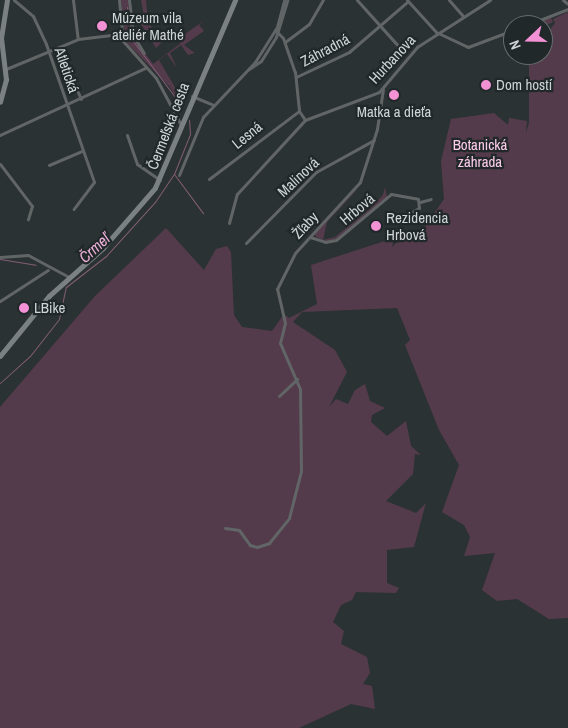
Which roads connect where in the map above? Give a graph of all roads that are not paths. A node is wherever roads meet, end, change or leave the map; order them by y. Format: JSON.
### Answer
{"nodes":[{"id":1,"x":8,"y":0,"type":"edge"},
{"id":2,"x":14,"y":0,"type":"edge"},
{"id":3,"x":73,"y":0,"type":"edge"},
{"id":4,"x":119,"y":0,"type":"edge"},
{"id":5,"x":129,"y":0,"type":"edge"},
{"id":6,"x":235,"y":0,"type":"edge"},
{"id":7,"x":285,"y":0,"type":"edge"},
{"id":8,"x":323,"y":0,"type":"edge"},
{"id":9,"x":357,"y":0,"type":"edge"},
{"id":10,"x":449,"y":0,"type":"edge"},
{"id":11,"x":490,"y":0,"type":"edge"},
{"id":12,"x":564,"y":0,"type":"edge"},
{"id":13,"x":407,"y":1,"type":"edge"},
{"id":14,"x":568,"y":4,"type":"edge"},
{"id":15,"x":568,"y":9,"type":"edge"},
{"id":16,"x":553,"y":15,"type":"edge"},
{"id":17,"x":463,"y":16,"type":"junction"},
{"id":18,"x":1,"y":23,"type":"edge"},
{"id":19,"x":381,"y":26,"type":"junction"},
{"id":20,"x":275,"y":30,"type":"junction"},
{"id":21,"x":436,"y":32,"type":"junction"},
{"id":22,"x":279,"y":33,"type":"junction"},
{"id":23,"x":120,"y":34,"type":"junction"},
{"id":24,"x":503,"y":34,"type":"edge"},
{"id":25,"x":78,"y":39,"type":"junction"},
{"id":26,"x":285,"y":42,"type":"junction"},
{"id":27,"x":58,"y":48,"type":"junction"},
{"id":28,"x":401,"y":49,"type":"dead end"},
{"id":29,"x":47,"y":53,"type":"junction"},
{"id":30,"x":144,"y":53,"type":"dead end"},
{"id":31,"x":145,"y":68,"type":"junction"},
{"id":32,"x":6,"y":69,"type":"junction"},
{"id":33,"x":249,"y":70,"type":"junction"},
{"id":34,"x":296,"y":77,"type":"junction"},
{"id":35,"x":383,"y":89,"type":"junction"},
{"id":36,"x":192,"y":96,"type":"junction"},
{"id":37,"x":81,"y":99,"type":"junction"},
{"id":38,"x":0,"y":102,"type":"edge"},
{"id":39,"x":213,"y":105,"type":"junction"},
{"id":40,"x":67,"y":106,"type":"junction"},
{"id":41,"x":299,"y":111,"type":"junction"},
{"id":42,"x":305,"y":120,"type":"junction"},
{"id":43,"x":181,"y":125,"type":"junction"},
{"id":44,"x":0,"y":135,"type":"edge"},
{"id":45,"x":127,"y":135,"type":"dead end"},
{"id":46,"x":374,"y":140,"type":"junction"},
{"id":47,"x":82,"y":151,"type":"junction"},
{"id":48,"x":0,"y":164,"type":"edge"},
{"id":49,"x":49,"y":165,"type":"dead end"},
{"id":50,"x":178,"y":176,"type":"dead end"},
{"id":51,"x":209,"y":179,"type":"dead end"},
{"id":52,"x":160,"y":181,"type":"junction"},
{"id":53,"x":431,"y":199,"type":"dead end"},
{"id":54,"x":420,"y":202,"type":"junction"},
{"id":55,"x":74,"y":209,"type":"dead end"},
{"id":56,"x":401,"y":217,"type":"dead end"},
{"id":57,"x":28,"y":219,"type":"dead end"},
{"id":58,"x":229,"y":223,"type":"dead end"},
{"id":59,"x":310,"y":237,"type":"junction"},
{"id":60,"x":246,"y":243,"type":"dead end"},
{"id":61,"x":0,"y":256,"type":"edge"},
{"id":62,"x":49,"y":270,"type":"junction"},
{"id":63,"x":69,"y":277,"type":"junction"},
{"id":64,"x":0,"y":301,"type":"edge"},
{"id":65,"x":0,"y":356,"type":"edge"},
{"id":66,"x":298,"y":379,"type":"junction"},
{"id":67,"x":279,"y":396,"type":"dead end"},
{"id":68,"x":225,"y":528,"type":"dead end"}],
"edges":[{"from":1,"to":18,"type":"main road"},
{"from":2,"to":29,"type":"street","name":"Atletická"},
{"from":3,"to":25,"type":"street"},
{"from":4,"to":23,"type":"street"},
{"from":5,"to":30,"type":"street"},
{"from":6,"to":36,"type":"main road","name":"Čermeľská cesta"},
{"from":7,"to":20,"type":"street"},
{"from":7,"to":22,"type":"street"},
{"from":8,"to":26,"type":"street"},
{"from":9,"to":19,"type":"street"},
{"from":10,"to":17,"type":"street"},
{"from":11,"to":17,"type":"street","name":"Hurbanova"},
{"from":12,"to":14,"type":"street"},
{"from":13,"to":19,"type":"street","name":"Záhradná"},
{"from":13,"to":21,"type":"street"},
{"from":15,"to":16,"type":"street"},
{"from":17,"to":21,"type":"street","name":"Hurbanova"},
{"from":18,"to":32,"type":"main road"},
{"from":19,"to":28,"type":"street"},
{"from":19,"to":34,"type":"street","name":"Záhradná"},
{"from":20,"to":22,"type":"street"},
{"from":20,"to":33,"type":"street"},
{"from":21,"to":24,"type":"street"},
{"from":21,"to":35,"type":"street","name":"Hurbanova"},
{"from":22,"to":26,"type":"street"},
{"from":22,"to":33,"type":"street"},
{"from":23,"to":25,"type":"street"},
{"from":23,"to":31,"type":"street"},
{"from":25,"to":27,"type":"street"},
{"from":26,"to":34,"type":"street"},
{"from":27,"to":29,"type":"street"},
{"from":27,"to":37,"type":"street","name":"Atletická"},
{"from":29,"to":32,"type":"street"},
{"from":29,"to":40,"type":"street","name":"Atletická"},
{"from":31,"to":37,"type":"street"},
{"from":31,"to":43,"type":"street"},
{"from":32,"to":38,"type":"main road"},
{"from":33,"to":39,"type":"street"},
{"from":34,"to":41,"type":"street"},
{"from":35,"to":42,"type":"street","name":"Hurbanova"},
{"from":35,"to":46,"type":"street","name":"Žľaby"},
{"from":36,"to":39,"type":"street"},
{"from":36,"to":43,"type":"main road","name":"Čermeľská cesta"},
{"from":37,"to":40,"type":"street"},
{"from":39,"to":50,"type":"street"},
{"from":40,"to":44,"type":"street"},
{"from":40,"to":47,"type":"street","name":"Atletická"},
{"from":41,"to":42,"type":"street"},
{"from":41,"to":51,"type":"street","name":"Lesná"},
{"from":42,"to":58,"type":"street"},
{"from":43,"to":52,"type":"main road","name":"Čermeľská cesta"},
{"from":45,"to":52,"type":"street"},
{"from":46,"to":59,"type":"street","name":"Žľaby"},
{"from":46,"to":60,"type":"street","name":"Malinová"},
{"from":47,"to":49,"type":"street"},
{"from":47,"to":55,"type":"street","name":"Atletická"},
{"from":48,"to":57,"type":"street"},
{"from":52,"to":63,"type":"main road","name":"Čermeľská cesta"},
{"from":53,"to":54,"type":"street"},
{"from":54,"to":56,"type":"street"},
{"from":54,"to":59,"type":"street","name":"Hrbová"},
{"from":59,"to":66,"type":"street","name":"Žľaby"},
{"from":61,"to":62,"type":"street"},
{"from":62,"to":63,"type":"street"},
{"from":62,"to":64,"type":"street"},
{"from":63,"to":65,"type":"main road","name":"Čermeľská cesta"},
{"from":66,"to":67,"type":"street"},
{"from":66,"to":68,"type":"street","name":"Žľaby"}]}
